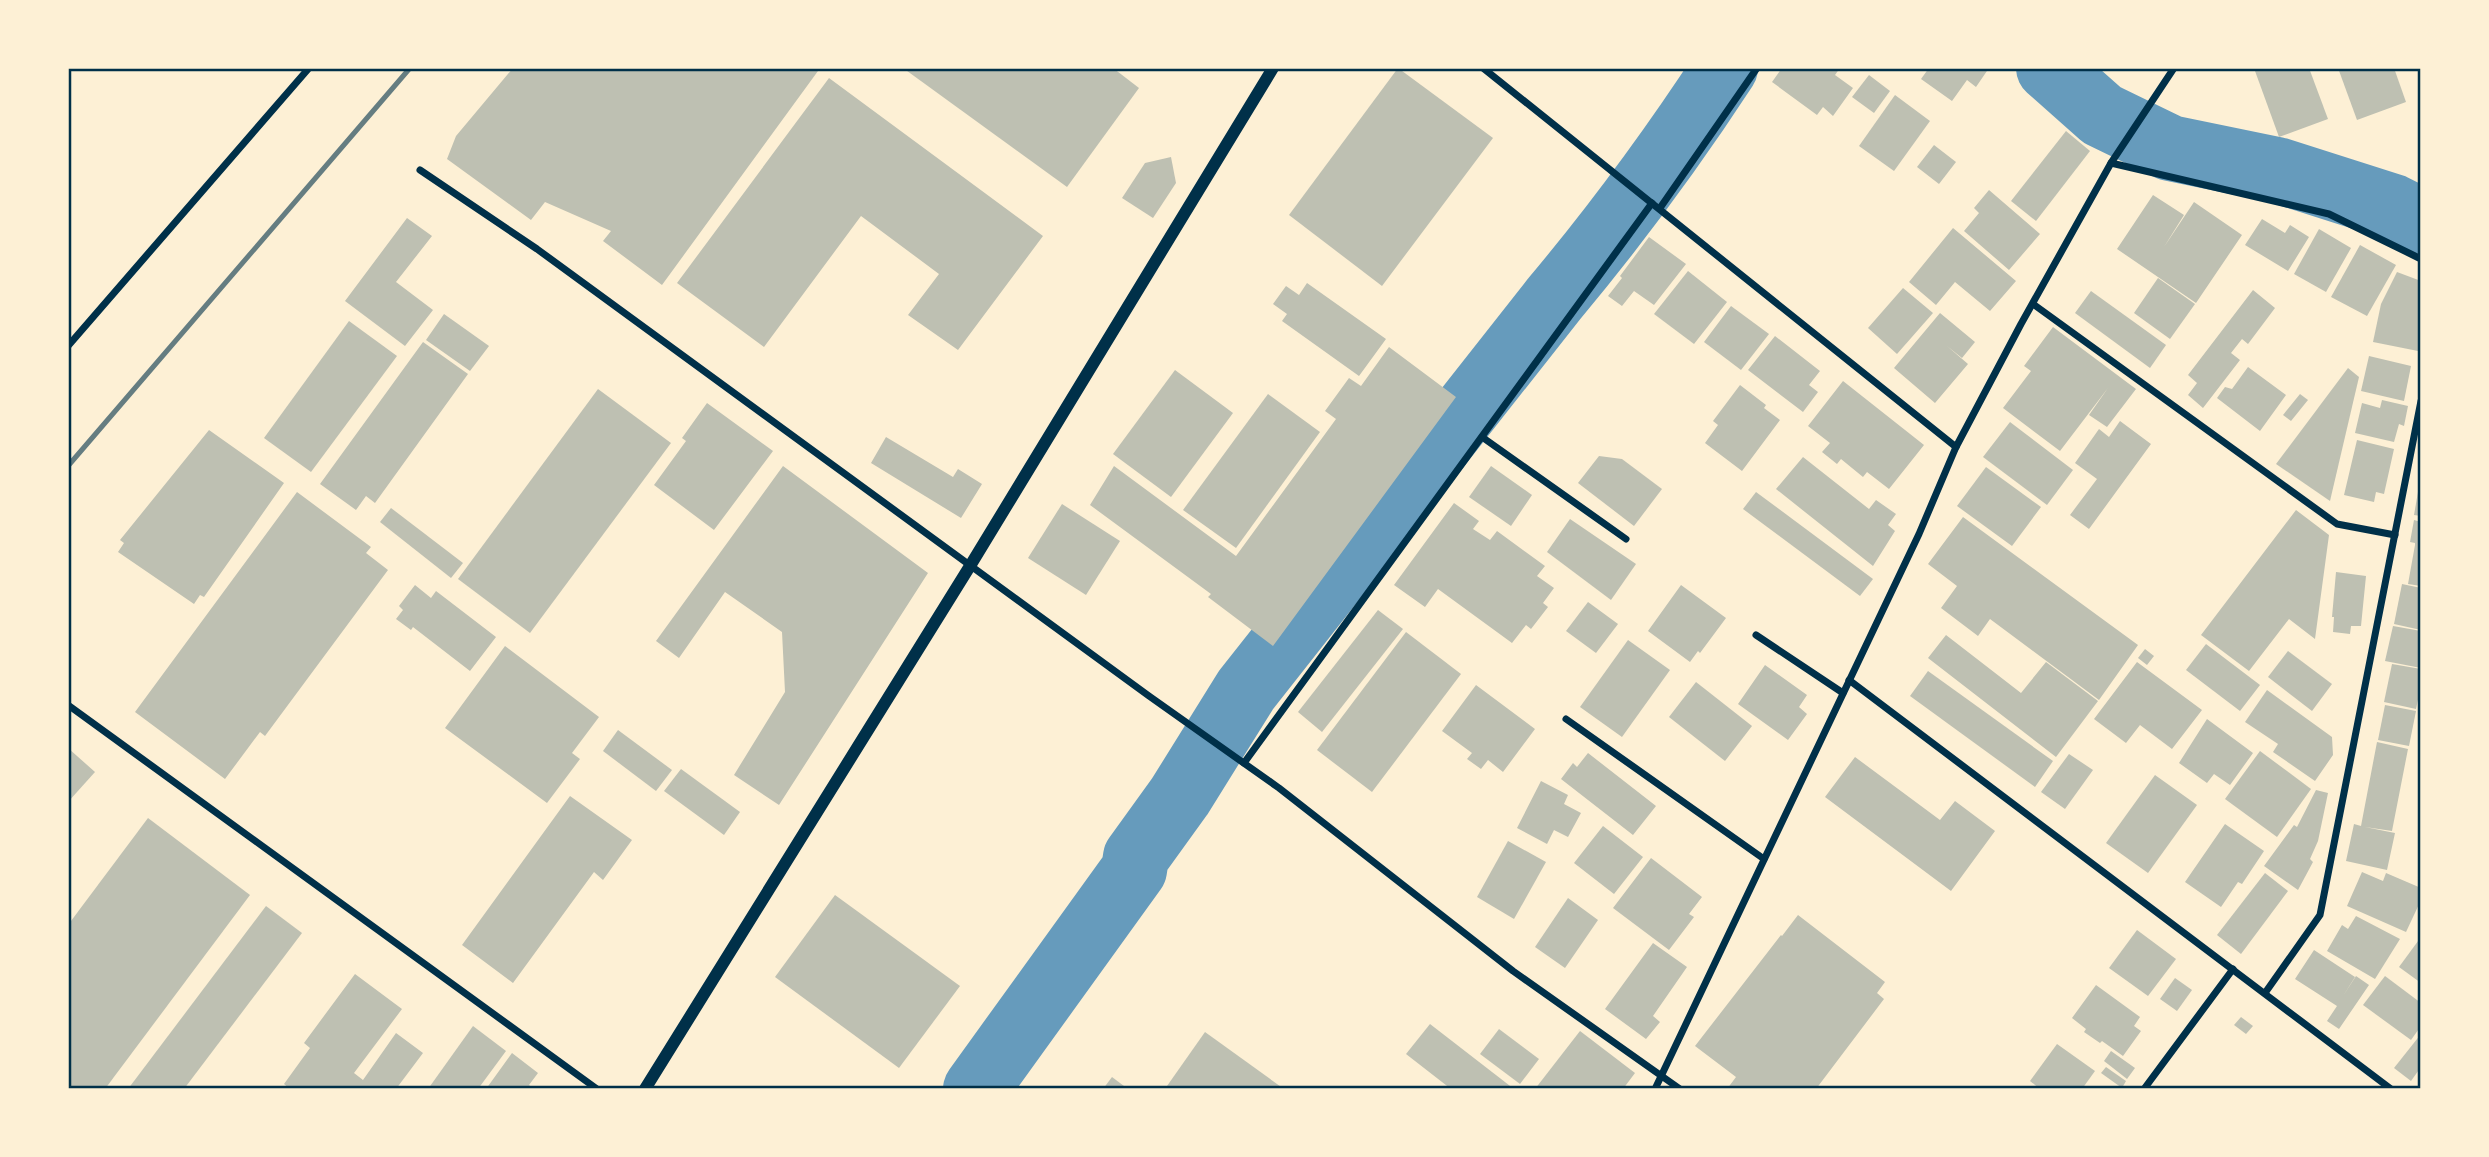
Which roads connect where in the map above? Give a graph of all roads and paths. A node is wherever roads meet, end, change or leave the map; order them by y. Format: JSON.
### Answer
{"nodes":[{"id":1,"x":309,"y":68,"type":"edge"},
{"id":2,"x":1273,"y":68,"type":"edge"},
{"id":3,"x":1483,"y":68,"type":"edge"},
{"id":4,"x":1757,"y":68,"type":"edge"},
{"id":5,"x":2174,"y":68,"type":"edge"},
{"id":6,"x":2111,"y":163,"type":"junction"},
{"id":7,"x":420,"y":170,"type":"dead end"},
{"id":8,"x":1652,"y":203,"type":"junction"},
{"id":9,"x":1660,"y":208,"type":"junction"},
{"id":10,"x":2421,"y":259,"type":"edge"},
{"id":11,"x":2032,"y":304,"type":"junction"},
{"id":12,"x":68,"y":346,"type":"edge"},
{"id":13,"x":2421,"y":401,"type":"edge"},
{"id":14,"x":1482,"y":437,"type":"junction"},
{"id":15,"x":1956,"y":447,"type":"junction"},
{"id":16,"x":2395,"y":535,"type":"junction"},
{"id":17,"x":1626,"y":538,"type":"dead end"},
{"id":18,"x":970,"y":566,"type":"junction"},
{"id":19,"x":1756,"y":635,"type":"dead end"},
{"id":20,"x":1849,"y":680,"type":"junction"},
{"id":21,"x":1843,"y":693,"type":"junction"},
{"id":22,"x":68,"y":705,"type":"edge"},
{"id":23,"x":1566,"y":719,"type":"dead end"},
{"id":24,"x":1244,"y":763,"type":"junction"},
{"id":25,"x":1764,"y":859,"type":"junction"},
{"id":26,"x":2233,"y":969,"type":"junction"},
{"id":27,"x":2264,"y":993,"type":"junction"},
{"id":28,"x":1661,"y":1075,"type":"junction"},
{"id":29,"x":597,"y":1089,"type":"edge"},
{"id":30,"x":645,"y":1089,"type":"edge"},
{"id":31,"x":1655,"y":1089,"type":"edge"},
{"id":32,"x":1680,"y":1089,"type":"edge"},
{"id":33,"x":2144,"y":1089,"type":"edge"},
{"id":34,"x":2391,"y":1089,"type":"edge"}],
"edges":[{"from":1,"to":12,"type":"street"},
{"from":2,"to":18,"type":"street"},
{"from":3,"to":8,"type":"street"},
{"from":4,"to":9,"type":"street"},
{"from":5,"to":6,"type":"street"},
{"from":6,"to":10,"type":"street"},
{"from":6,"to":11,"type":"street"},
{"from":7,"to":18,"type":"street"},
{"from":8,"to":9,"type":"street"},
{"from":8,"to":14,"type":"street"},
{"from":9,"to":15,"type":"street"},
{"from":11,"to":15,"type":"street"},
{"from":11,"to":16,"type":"street"},
{"from":13,"to":16,"type":"street"},
{"from":14,"to":17,"type":"street"},
{"from":14,"to":24,"type":"street"},
{"from":15,"to":20,"type":"street"},
{"from":16,"to":27,"type":"street"},
{"from":18,"to":24,"type":"street"},
{"from":18,"to":30,"type":"street"},
{"from":19,"to":21,"type":"street"},
{"from":20,"to":21,"type":"street"},
{"from":20,"to":26,"type":"street"},
{"from":21,"to":25,"type":"street"},
{"from":22,"to":29,"type":"street"},
{"from":23,"to":25,"type":"street"},
{"from":24,"to":28,"type":"street"},
{"from":25,"to":28,"type":"street"},
{"from":26,"to":27,"type":"street"},
{"from":26,"to":33,"type":"street"},
{"from":27,"to":34,"type":"street"},
{"from":28,"to":31,"type":"street"},
{"from":28,"to":32,"type":"street"}]}
